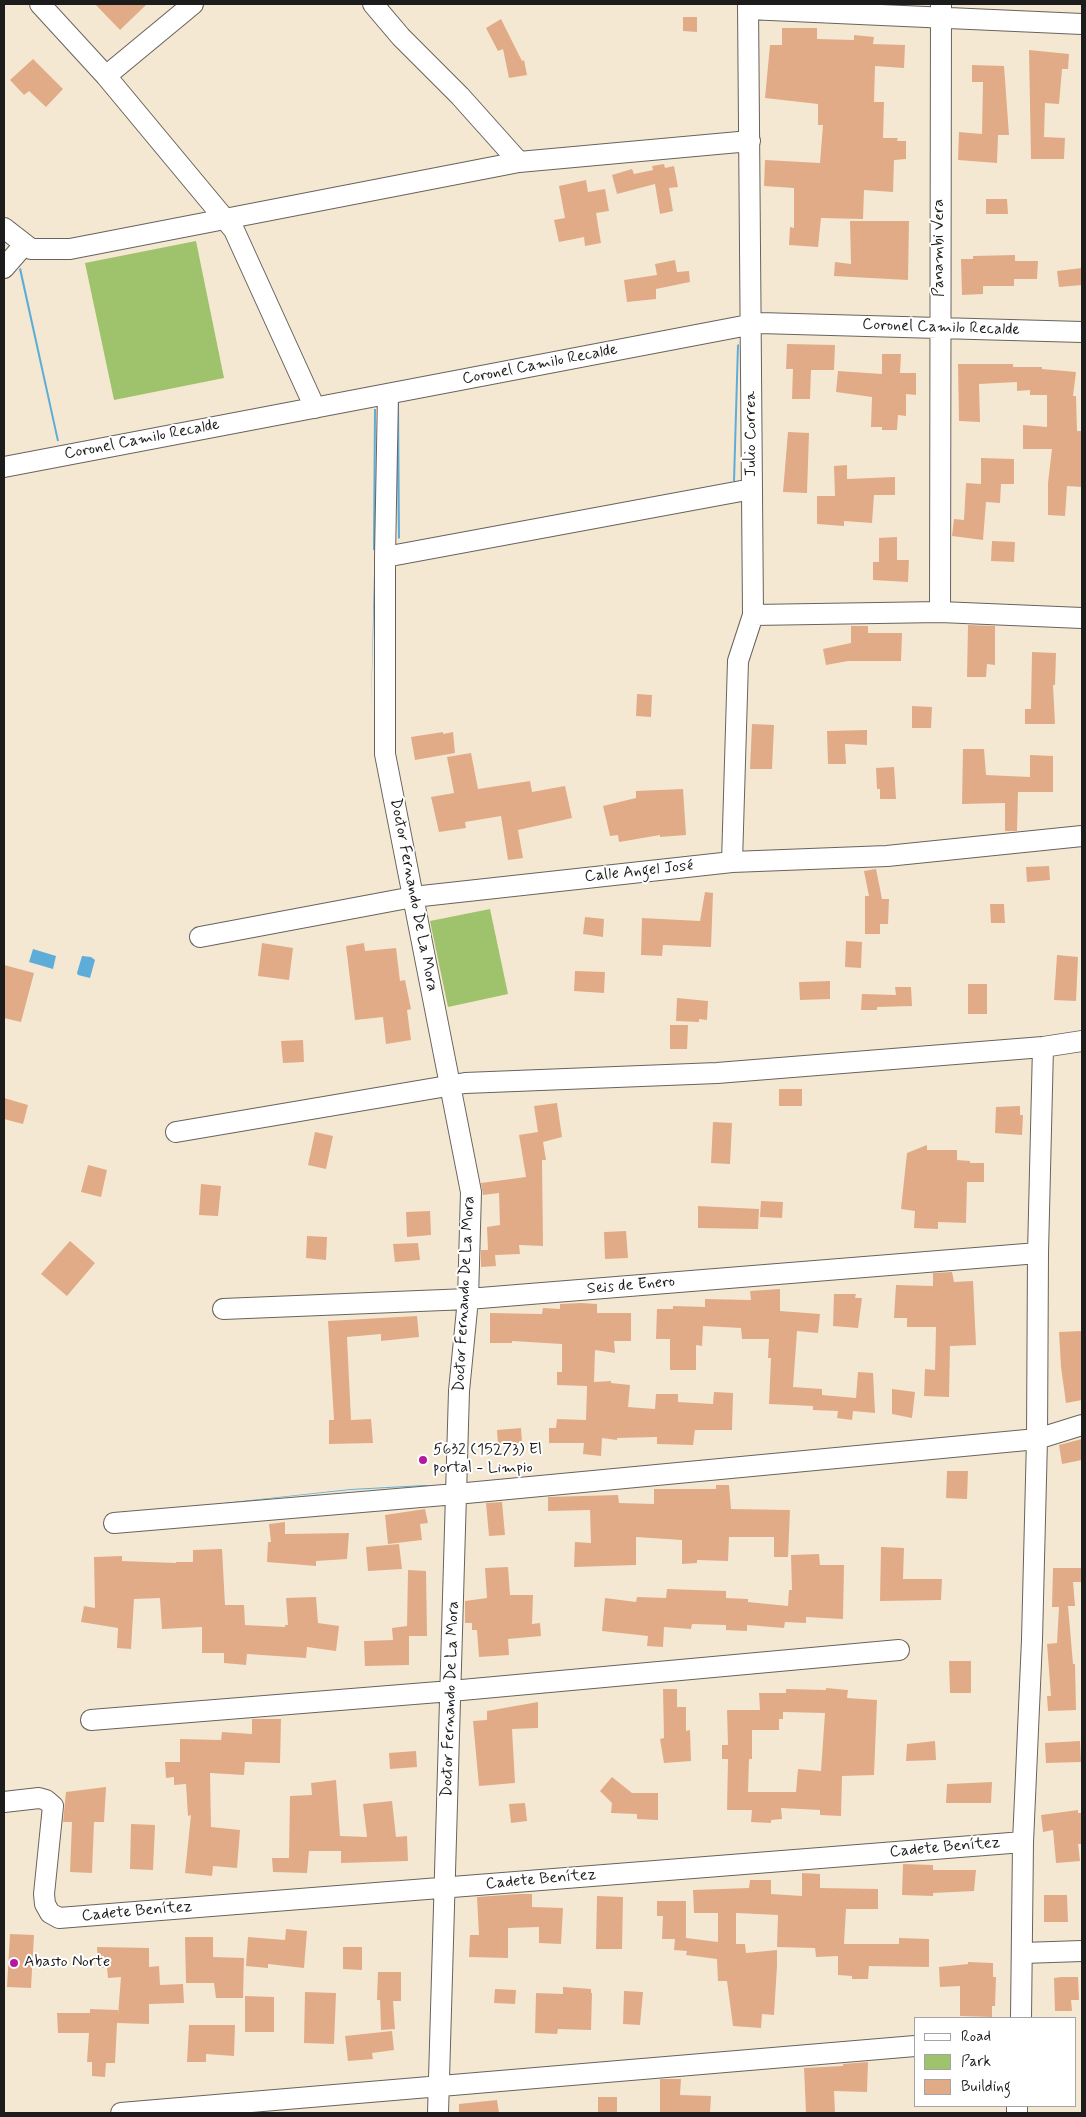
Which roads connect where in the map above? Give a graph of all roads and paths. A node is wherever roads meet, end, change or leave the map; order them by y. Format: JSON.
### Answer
{"nodes":[{"id":1,"x":40,"y":4,"type":"edge"},
{"id":2,"x":193,"y":4,"type":"edge"},
{"id":3,"x":373,"y":4,"type":"edge"},
{"id":4,"x":748,"y":6,"type":"edge"},
{"id":5,"x":941,"y":11,"type":"edge"},
{"id":6,"x":1082,"y":24,"type":"edge"},
{"id":7,"x":106,"y":76,"type":"junction"},
{"id":8,"x":750,"y":141,"type":"junction"},
{"id":9,"x":519,"y":162,"type":"junction"},
{"id":10,"x":227,"y":220,"type":"junction"},
{"id":11,"x":4,"y":228,"type":"edge"},
{"id":12,"x":24,"y":245,"type":"junction"},
{"id":13,"x":4,"y":268,"type":"edge"},
{"id":14,"x":751,"y":324,"type":"junction"},
{"id":15,"x":940,"y":328,"type":"junction"},
{"id":16,"x":1082,"y":332,"type":"edge"},
{"id":17,"x":388,"y":394,"type":"junction"},
{"id":18,"x":315,"y":408,"type":"junction"},
{"id":19,"x":4,"y":466,"type":"edge"},
{"id":20,"x":752,"y":489,"type":"junction"},
{"id":21,"x":385,"y":556,"type":"junction"},
{"id":22,"x":940,"y":612,"type":"junction"},
{"id":23,"x":753,"y":615,"type":"junction"},
{"id":24,"x":1082,"y":618,"type":"edge"},
{"id":25,"x":1082,"y":836,"type":"edge"},
{"id":26,"x":732,"y":862,"type":"junction"},
{"id":27,"x":413,"y":897,"type":"junction"},
{"id":28,"x":200,"y":937,"type":"dead end"},
{"id":29,"x":1082,"y":1041,"type":"edge"},
{"id":30,"x":1043,"y":1047,"type":"junction"},
{"id":31,"x":451,"y":1087,"type":"junction"},
{"id":32,"x":176,"y":1132,"type":"dead end"},
{"id":33,"x":1038,"y":1253,"type":"junction"},
{"id":34,"x":468,"y":1299,"type":"junction"},
{"id":35,"x":223,"y":1309,"type":"dead end"},
{"id":36,"x":1082,"y":1425,"type":"edge"},
{"id":37,"x":1037,"y":1438,"type":"junction"},
{"id":38,"x":456,"y":1494,"type":"junction"},
{"id":39,"x":114,"y":1523,"type":"dead end"},
{"id":40,"x":899,"y":1650,"type":"dead end"},
{"id":41,"x":451,"y":1691,"type":"junction"},
{"id":42,"x":91,"y":1720,"type":"dead end"},
{"id":43,"x":4,"y":1802,"type":"edge"},
{"id":44,"x":1023,"y":1842,"type":"junction"},
{"id":45,"x":444,"y":1888,"type":"junction"},
{"id":46,"x":1082,"y":1951,"type":"edge"},
{"id":47,"x":1023,"y":1953,"type":"junction"},
{"id":48,"x":1021,"y":2017,"type":"edge"},
{"id":49,"x":914,"y":2046,"type":"edge"},
{"id":50,"x":439,"y":2086,"type":"junction"},
{"id":51,"x":121,"y":2113,"type":"edge"},
{"id":52,"x":438,"y":2113,"type":"edge"}],
"edges":[{"from":1,"to":7,"type":"street"},
{"from":2,"to":7,"type":"street"},
{"from":3,"to":9,"type":"street"},
{"from":4,"to":5,"type":"street"},
{"from":4,"to":8,"type":"street","name":"Julio Correa"},
{"from":5,"to":6,"type":"street"},
{"from":5,"to":15,"type":"street","name":"Panambi Vera"},
{"from":7,"to":10,"type":"street"},
{"from":8,"to":9,"type":"street"},
{"from":8,"to":14,"type":"street","name":"Julio Correa"},
{"from":9,"to":10,"type":"street"},
{"from":10,"to":12,"type":"street"},
{"from":10,"to":18,"type":"street"},
{"from":11,"to":12,"type":"street"},
{"from":12,"to":13,"type":"street"},
{"from":14,"to":15,"type":"street","name":"Coronel Camilo Recalde"},
{"from":14,"to":17,"type":"street","name":"Coronel Camilo Recalde"},
{"from":14,"to":20,"type":"street","name":"Julio Correa"},
{"from":15,"to":16,"type":"street","name":"Coronel Camilo Recalde"},
{"from":15,"to":22,"type":"street","name":"Panambi Vera"},
{"from":17,"to":18,"type":"street","name":"Coronel Camilo Recalde"},
{"from":17,"to":21,"type":"street","name":"Doctor Fernando De La Mora"},
{"from":18,"to":19,"type":"street","name":"Coronel Camilo Recalde"},
{"from":20,"to":21,"type":"street"},
{"from":20,"to":23,"type":"street","name":"Julio Correa"},
{"from":21,"to":27,"type":"street","name":"Doctor Fernando De La Mora"},
{"from":22,"to":23,"type":"street"},
{"from":22,"to":24,"type":"street"},
{"from":23,"to":26,"type":"street","name":"Julio Correa"},
{"from":25,"to":26,"type":"street","name":"Calle Angel José"},
{"from":26,"to":27,"type":"street","name":"Calle Angel José"},
{"from":27,"to":28,"type":"street","name":"Calle Angel José"},
{"from":27,"to":31,"type":"street","name":"Doctor Fernando De La Mora"},
{"from":29,"to":30,"type":"street"},
{"from":30,"to":31,"type":"street"},
{"from":30,"to":33,"type":"street"},
{"from":31,"to":32,"type":"street"},
{"from":31,"to":34,"type":"street","name":"Doctor Fernando De La Mora"},
{"from":33,"to":34,"type":"street","name":"Seis de Enero"},
{"from":33,"to":37,"type":"street"},
{"from":34,"to":35,"type":"street","name":"Seis de Enero"},
{"from":34,"to":38,"type":"street","name":"Doctor Fernando De La Mora"},
{"from":36,"to":37,"type":"street"},
{"from":37,"to":38,"type":"street"},
{"from":37,"to":44,"type":"street"},
{"from":38,"to":39,"type":"street"},
{"from":38,"to":41,"type":"street","name":"Doctor Fernando De La Mora"},
{"from":40,"to":41,"type":"street"},
{"from":41,"to":42,"type":"street"},
{"from":41,"to":45,"type":"street","name":"Doctor Fernando De La Mora"},
{"from":43,"to":45,"type":"street","name":"Cadete Benítez"},
{"from":44,"to":45,"type":"street","name":"Cadete Benítez"},
{"from":44,"to":47,"type":"street"},
{"from":45,"to":50,"type":"street","name":"Doctor Fernando De La Mora"},
{"from":46,"to":47,"type":"street"},
{"from":47,"to":48,"type":"street"},
{"from":49,"to":50,"type":"street"},
{"from":50,"to":51,"type":"street"},
{"from":50,"to":52,"type":"street","name":"Doctor Fernando De La Mora"}]}
